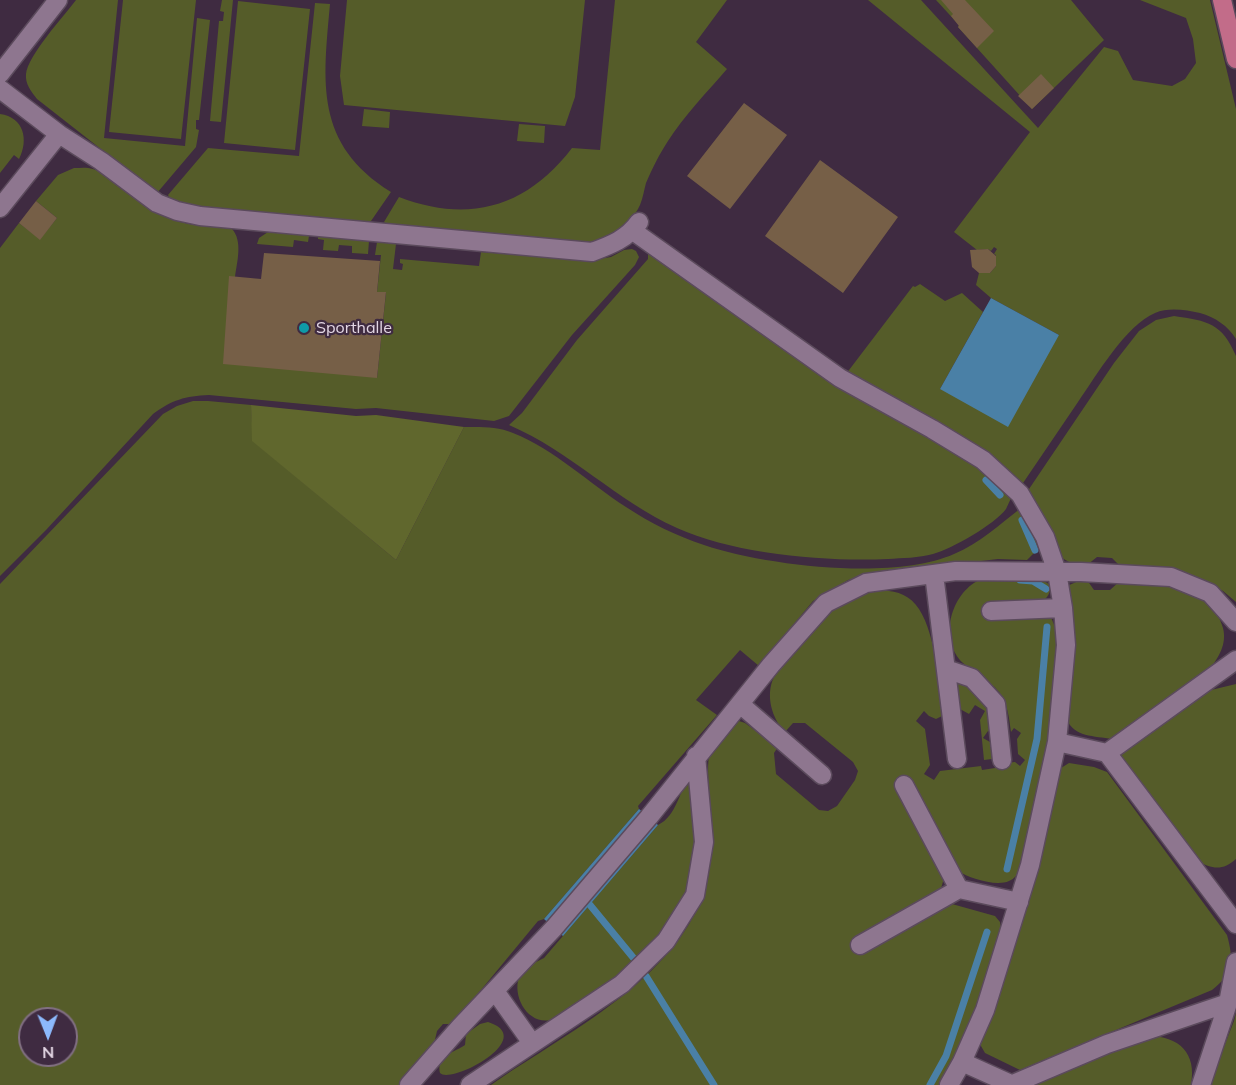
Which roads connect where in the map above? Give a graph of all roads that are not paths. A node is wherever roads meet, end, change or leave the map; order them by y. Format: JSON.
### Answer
{"nodes":[{"id":1,"x":58,"y":0,"type":"edge"},
{"id":2,"x":1222,"y":0,"type":"edge"},
{"id":3,"x":1236,"y":59,"type":"edge"},
{"id":4,"x":0,"y":74,"type":"edge"},
{"id":5,"x":0,"y":89,"type":"edge"},
{"id":6,"x":59,"y":134,"type":"junction"},
{"id":7,"x":0,"y":208,"type":"edge"},
{"id":8,"x":1057,"y":572,"type":"junction"},
{"id":9,"x":934,"y":574,"type":"junction"},
{"id":10,"x":1064,"y":608,"type":"junction"},
{"id":11,"x":991,"y":611,"type":"dead end"},
{"id":12,"x":1236,"y":622,"type":"edge"},
{"id":13,"x":1236,"y":660,"type":"edge"},
{"id":14,"x":946,"y":669,"type":"junction"},
{"id":15,"x":740,"y":704,"type":"junction"},
{"id":16,"x":1057,"y":742,"type":"junction"},
{"id":17,"x":1107,"y":753,"type":"junction"},
{"id":18,"x":696,"y":756,"type":"junction"},
{"id":19,"x":957,"y":759,"type":"dead end"},
{"id":20,"x":1002,"y":760,"type":"dead end"},
{"id":21,"x":822,"y":775,"type":"dead end"},
{"id":22,"x":904,"y":785,"type":"dead end"},
{"id":23,"x":959,"y":889,"type":"junction"},
{"id":24,"x":1019,"y":902,"type":"junction"},
{"id":25,"x":1236,"y":924,"type":"edge"},
{"id":26,"x":860,"y":945,"type":"dead end"},
{"id":27,"x":1236,"y":962,"type":"edge"},
{"id":28,"x":495,"y":991,"type":"junction"},
{"id":29,"x":1228,"y":1003,"type":"junction"},
{"id":30,"x":532,"y":1043,"type":"junction"},
{"id":31,"x":962,"y":1062,"type":"junction"},
{"id":32,"x":416,"y":1082,"type":"edge"},
{"id":33,"x":470,"y":1085,"type":"edge"},
{"id":34,"x":950,"y":1085,"type":"edge"},
{"id":35,"x":1013,"y":1085,"type":"edge"},
{"id":36,"x":1200,"y":1085,"type":"edge"}],
"edges":[{"from":1,"to":4,"type":"lane"},
{"from":2,"to":3,"type":"main road"},
{"from":5,"to":6,"type":"lane"},
{"from":6,"to":7,"type":"lane"},
{"from":6,"to":8,"type":"lane"},
{"from":8,"to":9,"type":"lane"},
{"from":8,"to":10,"type":"lane"},
{"from":8,"to":12,"type":"lane"},
{"from":9,"to":14,"type":"lane"},
{"from":9,"to":15,"type":"lane"},
{"from":10,"to":11,"type":"lane"},
{"from":10,"to":16,"type":"lane"},
{"from":13,"to":17,"type":"lane"},
{"from":14,"to":19,"type":"lane"},
{"from":14,"to":20,"type":"lane"},
{"from":15,"to":18,"type":"lane"},
{"from":15,"to":21,"type":"lane"},
{"from":16,"to":17,"type":"lane"},
{"from":16,"to":24,"type":"lane"},
{"from":17,"to":25,"type":"lane"},
{"from":18,"to":28,"type":"lane"},
{"from":18,"to":30,"type":"lane"},
{"from":22,"to":23,"type":"lane"},
{"from":23,"to":24,"type":"lane"},
{"from":23,"to":26,"type":"lane"},
{"from":24,"to":31,"type":"lane"},
{"from":27,"to":29,"type":"lane"},
{"from":28,"to":30,"type":"lane"},
{"from":28,"to":32,"type":"lane"},
{"from":29,"to":35,"type":"lane"},
{"from":29,"to":36,"type":"lane"},
{"from":30,"to":33,"type":"lane"},
{"from":31,"to":34,"type":"lane"},
{"from":31,"to":35,"type":"lane"}]}
